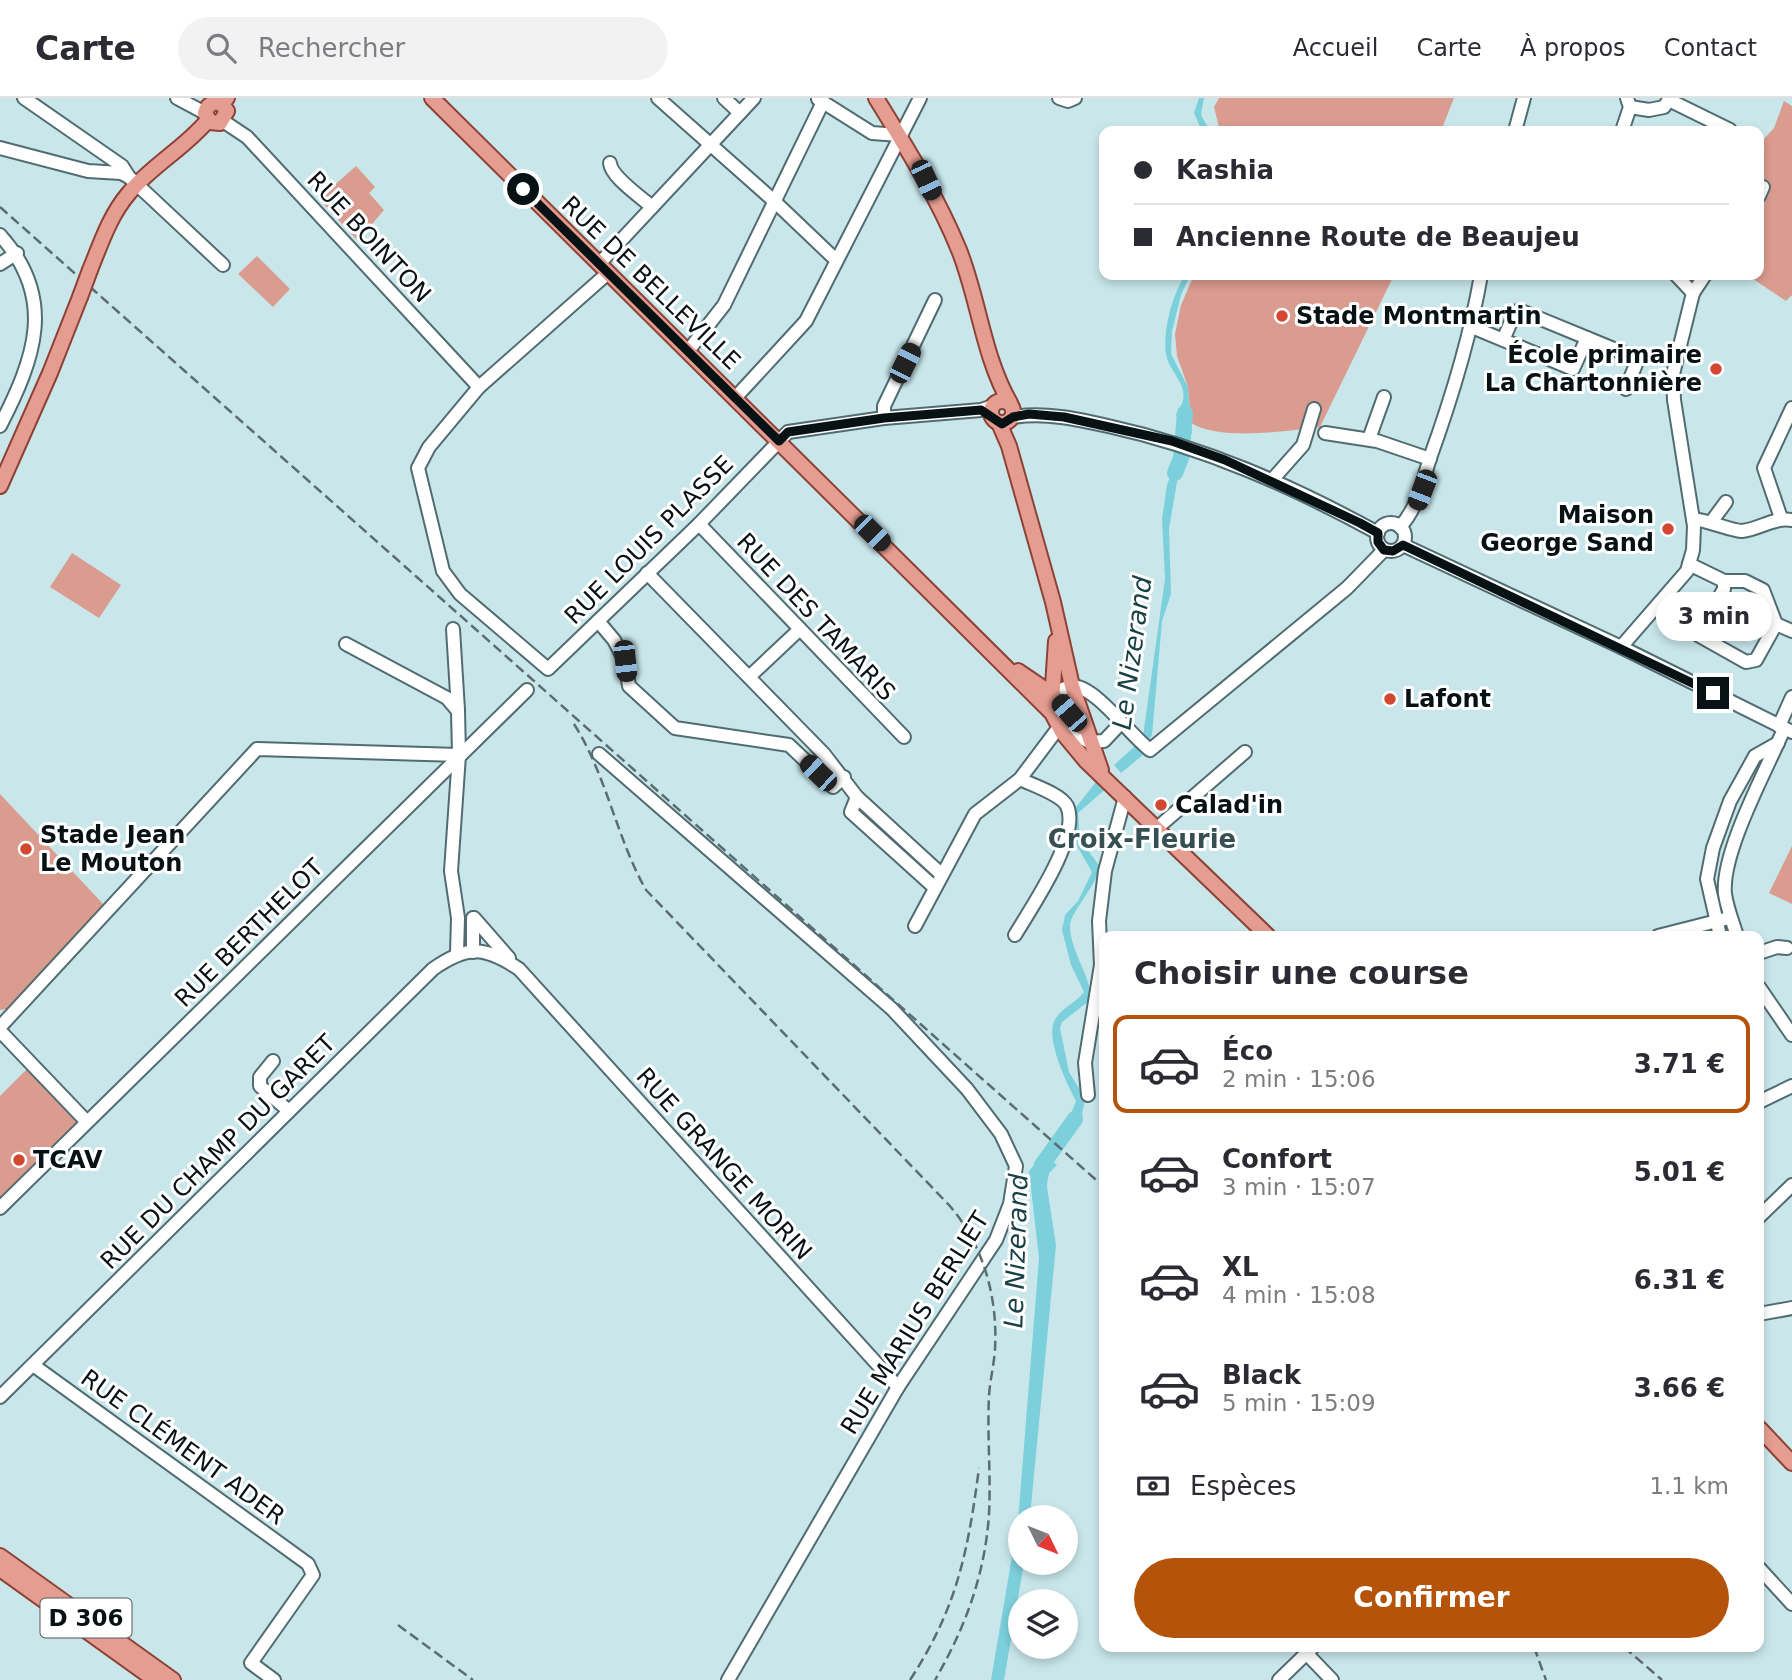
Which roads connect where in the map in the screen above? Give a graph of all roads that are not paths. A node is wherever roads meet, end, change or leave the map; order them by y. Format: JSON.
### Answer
{"nodes":[{"id":1,"x":24,"y":98,"type":"edge"},
{"id":2,"x":177,"y":98,"type":"edge"},
{"id":3,"x":432,"y":98,"type":"edge"},
{"id":4,"x":657,"y":98,"type":"edge"},
{"id":5,"x":724,"y":98,"type":"edge"},
{"id":6,"x":754,"y":98,"type":"edge"},
{"id":7,"x":876,"y":98,"type":"edge"},
{"id":8,"x":920,"y":98,"type":"edge"},
{"id":9,"x":1059,"y":98,"type":"edge"},
{"id":10,"x":1075,"y":98,"type":"edge"},
{"id":11,"x":1524,"y":98,"type":"edge"},
{"id":12,"x":1670,"y":99,"type":"edge"},
{"id":13,"x":820,"y":100,"type":"edge"},
{"id":14,"x":1628,"y":102,"type":"edge"},
{"id":15,"x":218,"y":107,"type":"edge"},
{"id":16,"x":740,"y":113,"type":"junction"},
{"id":17,"x":1517,"y":126,"type":"edge"},
{"id":18,"x":1623,"y":126,"type":"edge"},
{"id":19,"x":1722,"y":126,"type":"edge"},
{"id":20,"x":899,"y":135,"type":"junction"},
{"id":21,"x":709,"y":146,"type":"junction"},
{"id":22,"x":0,"y":148,"type":"edge"},
{"id":23,"x":610,"y":163,"type":"dead end"},
{"id":24,"x":134,"y":181,"type":"junction"},
{"id":25,"x":773,"y":200,"type":"junction"},
{"id":26,"x":652,"y":207,"type":"junction"},
{"id":27,"x":0,"y":234,"type":"edge"},
{"id":28,"x":16,"y":253,"type":"junction"},
{"id":29,"x":836,"y":260,"type":"junction"},
{"id":30,"x":0,"y":264,"type":"edge"},
{"id":31,"x":223,"y":265,"type":"dead end"},
{"id":32,"x":603,"y":268,"type":"junction"},
{"id":33,"x":1480,"y":280,"type":"edge"},
{"id":34,"x":1681,"y":280,"type":"edge"},
{"id":35,"x":1702,"y":280,"type":"edge"},
{"id":36,"x":1693,"y":293,"type":"junction"},
{"id":37,"x":935,"y":300,"type":"dead end"},
{"id":38,"x":1472,"y":327,"type":"junction"},
{"id":39,"x":1587,"y":338,"type":"junction"},
{"id":40,"x":1503,"y":340,"type":"junction"},
{"id":41,"x":688,"y":351,"type":"junction"},
{"id":42,"x":479,"y":387,"type":"junction"},
{"id":43,"x":1626,"y":389,"type":"dead end"},
{"id":44,"x":736,"y":397,"type":"junction"},
{"id":45,"x":1384,"y":397,"type":"dead end"},
{"id":46,"x":1792,"y":408,"type":"edge"},
{"id":47,"x":1314,"y":410,"type":"dead end"},
{"id":48,"x":1000,"y":412,"type":"junction"},
{"id":49,"x":884,"y":418,"type":"junction"},
{"id":50,"x":0,"y":426,"type":"edge"},
{"id":51,"x":1325,"y":433,"type":"dead end"},
{"id":52,"x":1369,"y":439,"type":"junction"},
{"id":53,"x":779,"y":441,"type":"junction"},
{"id":54,"x":1430,"y":459,"type":"junction"},
{"id":55,"x":1272,"y":480,"type":"junction"},
{"id":56,"x":0,"y":486,"type":"edge"},
{"id":57,"x":1726,"y":502,"type":"dead end"},
{"id":58,"x":1693,"y":519,"type":"junction"},
{"id":59,"x":1787,"y":519,"type":"edge"},
{"id":60,"x":1712,"y":521,"type":"junction"},
{"id":61,"x":699,"y":524,"type":"junction"},
{"id":62,"x":1400,"y":527,"type":"junction"},
{"id":63,"x":1378,"y":533,"type":"junction"},
{"id":64,"x":1403,"y":545,"type":"junction"},
{"id":65,"x":1384,"y":550,"type":"junction"},
{"id":66,"x":1689,"y":564,"type":"junction"},
{"id":67,"x":647,"y":573,"type":"junction"},
{"id":68,"x":1724,"y":581,"type":"junction"},
{"id":69,"x":598,"y":621,"type":"junction"},
{"id":70,"x":1776,"y":624,"type":"junction"},
{"id":71,"x":1056,"y":625,"type":"junction"},
{"id":72,"x":453,"y":629,"type":"dead end"},
{"id":73,"x":800,"y":629,"type":"junction"},
{"id":74,"x":1792,"y":631,"type":"edge"},
{"id":75,"x":346,"y":644,"type":"dead end"},
{"id":76,"x":1622,"y":647,"type":"junction"},
{"id":77,"x":989,"y":651,"type":"junction"},
{"id":78,"x":749,"y":677,"type":"junction"},
{"id":79,"x":1072,"y":686,"type":"junction"},
{"id":80,"x":527,"y":690,"type":"dead end"},
{"id":81,"x":1052,"y":694,"type":"junction"},
{"id":82,"x":1792,"y":697,"type":"edge"},
{"id":83,"x":458,"y":711,"type":"junction"},
{"id":84,"x":1052,"y":713,"type":"junction"},
{"id":85,"x":1121,"y":723,"type":"junction"},
{"id":86,"x":1059,"y":727,"type":"junction"},
{"id":87,"x":1785,"y":729,"type":"edge"},
{"id":88,"x":904,"y":737,"type":"dead end"},
{"id":89,"x":1087,"y":738,"type":"junction"},
{"id":90,"x":1778,"y":743,"type":"junction"},
{"id":91,"x":1245,"y":752,"type":"dead end"},
{"id":92,"x":599,"y":754,"type":"dead end"},
{"id":93,"x":459,"y":755,"type":"junction"},
{"id":94,"x":844,"y":777,"type":"junction"},
{"id":95,"x":1020,"y":779,"type":"junction"},
{"id":96,"x":1108,"y":780,"type":"junction"},
{"id":97,"x":857,"y":797,"type":"junction"},
{"id":98,"x":1125,"y":797,"type":"junction"},
{"id":99,"x":1156,"y":829,"type":"junction"},
{"id":100,"x":941,"y":874,"type":"junction"},
{"id":101,"x":934,"y":887,"type":"junction"},
{"id":102,"x":1732,"y":917,"type":"junction"},
{"id":103,"x":458,"y":918,"type":"junction"},
{"id":104,"x":474,"y":918,"type":"junction"},
{"id":105,"x":1716,"y":921,"type":"junction"},
{"id":106,"x":915,"y":926,"type":"dead end"},
{"id":107,"x":1099,"y":931,"type":"edge"},
{"id":108,"x":1263,"y":931,"type":"edge"},
{"id":109,"x":1677,"y":931,"type":"edge"},
{"id":110,"x":1719,"y":931,"type":"edge"},
{"id":111,"x":1736,"y":931,"type":"edge"},
{"id":112,"x":1015,"y":935,"type":"dead end"},
{"id":113,"x":1787,"y":948,"type":"dead end"},
{"id":114,"x":473,"y":952,"type":"junction"},
{"id":115,"x":1764,"y":952,"type":"edge"},
{"id":116,"x":457,"y":953,"type":"junction"},
{"id":117,"x":519,"y":969,"type":"junction"},
{"id":118,"x":1099,"y":977,"type":"edge"},
{"id":119,"x":1764,"y":994,"type":"edge"},
{"id":120,"x":0,"y":1029,"type":"edge"},
{"id":121,"x":1792,"y":1035,"type":"edge"},
{"id":122,"x":273,"y":1061,"type":"dead end"},
{"id":123,"x":1792,"y":1086,"type":"edge"},
{"id":124,"x":1088,"y":1095,"type":"dead end"},
{"id":125,"x":1764,"y":1100,"type":"edge"},
{"id":126,"x":289,"y":1111,"type":"junction"},
{"id":127,"x":87,"y":1122,"type":"junction"},
{"id":128,"x":1792,"y":1185,"type":"edge"},
{"id":129,"x":0,"y":1208,"type":"edge"},
{"id":130,"x":1764,"y":1212,"type":"edge"},
{"id":131,"x":1792,"y":1308,"type":"edge"},
{"id":132,"x":1764,"y":1313,"type":"edge"},
{"id":133,"x":33,"y":1365,"type":"junction"},
{"id":134,"x":898,"y":1387,"type":"junction"},
{"id":135,"x":0,"y":1397,"type":"edge"},
{"id":136,"x":1764,"y":1433,"type":"edge"},
{"id":137,"x":1792,"y":1463,"type":"edge"},
{"id":138,"x":0,"y":1556,"type":"edge"},
{"id":139,"x":0,"y":1569,"type":"edge"},
{"id":140,"x":1764,"y":1573,"type":"edge"},
{"id":141,"x":1792,"y":1604,"type":"edge"},
{"id":142,"x":1307,"y":1652,"type":"edge"},
{"id":143,"x":1311,"y":1652,"type":"edge"},
{"id":144,"x":155,"y":1680,"type":"edge"},
{"id":145,"x":173,"y":1680,"type":"edge"},
{"id":146,"x":274,"y":1680,"type":"edge"},
{"id":147,"x":728,"y":1680,"type":"edge"},
{"id":148,"x":1279,"y":1680,"type":"edge"},
{"id":149,"x":1332,"y":1680,"type":"edge"}],
"edges":[{"from":1,"to":24,"type":"street"},
{"from":2,"to":15,"type":"street","name":"RUE BOINTON"},
{"from":3,"to":32,"type":"main road","name":"RUE DE BELLEVILLE"},
{"from":4,"to":21,"type":"street"},
{"from":5,"to":16,"type":"street"},
{"from":6,"to":16,"type":"street"},
{"from":7,"to":20,"type":"main road"},
{"from":8,"to":20,"type":"street"},
{"from":9,"to":10,"type":"street"},
{"from":11,"to":17,"type":"street"},
{"from":12,"to":14,"type":"street"},
{"from":12,"to":19,"type":"street"},
{"from":13,"to":20,"type":"street"},
{"from":13,"to":25,"type":"street"},
{"from":14,"to":18,"type":"street"},
{"from":15,"to":24,"type":"main road"},
{"from":15,"to":42,"type":"street","name":"RUE BOINTON"},
{"from":16,"to":21,"type":"street"},
{"from":20,"to":29,"type":"street"},
{"from":20,"to":48,"type":"main road"},
{"from":21,"to":25,"type":"street"},
{"from":21,"to":26,"type":"street"},
{"from":22,"to":24,"type":"street"},
{"from":23,"to":26,"type":"street"},
{"from":24,"to":31,"type":"street"},
{"from":24,"to":56,"type":"main road","bridge":true},
{"from":25,"to":29,"type":"street"},
{"from":25,"to":41,"type":"street"},
{"from":26,"to":32,"type":"street"},
{"from":27,"to":28,"type":"street"},
{"from":28,"to":30,"type":"street"},
{"from":28,"to":50,"type":"street"},
{"from":29,"to":44,"type":"street"},
{"from":32,"to":41,"type":"main road","name":"RUE DE BELLEVILLE"},
{"from":32,"to":42,"type":"street"},
{"from":33,"to":38,"type":"street"},
{"from":34,"to":36,"type":"street"},
{"from":35,"to":36,"type":"street"},
{"from":36,"to":58,"type":"street"},
{"from":37,"to":49,"type":"street"},
{"from":38,"to":40,"type":"street"},
{"from":38,"to":54,"type":"street"},
{"from":39,"to":40,"type":"street"},
{"from":39,"to":40,"type":"street"},
{"from":39,"to":43,"type":"street"},
{"from":41,"to":44,"type":"main road","name":"RUE DE BELLEVILLE"},
{"from":42,"to":69,"type":"street","name":"RUE LOUIS PLASSE"},
{"from":44,"to":53,"type":"main road","name":"RUE DE BELLEVILLE"},
{"from":45,"to":52,"type":"street"},
{"from":46,"to":59,"type":"street"},
{"from":47,"to":55,"type":"street"},
{"from":48,"to":49,"type":"street"},
{"from":48,"to":55,"type":"street"},
{"from":48,"to":71,"type":"main road"},
{"from":49,"to":53,"type":"street"},
{"from":51,"to":52,"type":"street"},
{"from":52,"to":54,"type":"street"},
{"from":53,"to":61,"type":"street","name":"RUE LOUIS PLASSE"},
{"from":53,"to":77,"type":"main road","name":"RUE DE BELLEVILLE"},
{"from":54,"to":62,"type":"street"},
{"from":55,"to":63,"type":"street"},
{"from":57,"to":60,"type":"street"},
{"from":58,"to":60,"type":"street"},
{"from":58,"to":66,"type":"street"},
{"from":59,"to":60,"type":"street"},
{"from":61,"to":67,"type":"street","name":"RUE LOUIS PLASSE"},
{"from":61,"to":73,"type":"street","name":"RUE DES TAMARIS"},
{"from":62,"to":63,"type":"street"},
{"from":62,"to":64,"type":"street"},
{"from":63,"to":65,"type":"street"},
{"from":64,"to":65,"type":"street"},
{"from":64,"to":76,"type":"street"},
{"from":65,"to":85,"type":"street"},
{"from":66,"to":68,"type":"street"},
{"from":66,"to":76,"type":"street"},
{"from":67,"to":69,"type":"street","name":"RUE LOUIS PLASSE"},
{"from":67,"to":78,"type":"street"},
{"from":68,"to":70,"type":"street"},
{"from":68,"to":70,"type":"street"},
{"from":69,"to":94,"type":"street"},
{"from":70,"to":74,"type":"street"},
{"from":71,"to":79,"type":"main road"},
{"from":71,"to":81,"type":"main road"},
{"from":72,"to":83,"type":"street"},
{"from":73,"to":78,"type":"street"},
{"from":73,"to":88,"type":"street","name":"RUE DES TAMARIS"},
{"from":75,"to":83,"type":"street"},
{"from":76,"to":87,"type":"street"},
{"from":77,"to":81,"type":"main road"},
{"from":77,"to":84,"type":"main road"},
{"from":78,"to":94,"type":"street"},
{"from":79,"to":81,"type":"street"},
{"from":79,"to":85,"type":"street"},
{"from":79,"to":89,"type":"main road"},
{"from":80,"to":93,"type":"street","name":"RUE BERTHELOT"},
{"from":81,"to":84,"type":"main road"},
{"from":81,"to":89,"type":"main road"},
{"from":82,"to":87,"type":"street"},
{"from":83,"to":93,"type":"street"},
{"from":84,"to":86,"type":"main road"},
{"from":85,"to":89,"type":"street"},
{"from":86,"to":89,"type":"street"},
{"from":86,"to":95,"type":"street"},
{"from":86,"to":96,"type":"main road"},
{"from":87,"to":90,"type":"street"},
{"from":89,"to":96,"type":"main road"},
{"from":90,"to":102,"type":"street"},
{"from":90,"to":105,"type":"street"},
{"from":91,"to":99,"type":"street"},
{"from":92,"to":134,"type":"street","name":"RUE MARIUS BERLIET"},
{"from":93,"to":103,"type":"street"},
{"from":93,"to":120,"type":"street"},
{"from":93,"to":127,"type":"street","name":"RUE BERTHELOT"},
{"from":94,"to":97,"type":"street"},
{"from":95,"to":100,"type":"street"},
{"from":95,"to":112,"type":"street"},
{"from":96,"to":98,"type":"main road"},
{"from":97,"to":100,"type":"street"},
{"from":97,"to":101,"type":"street"},
{"from":98,"to":99,"type":"main road"},
{"from":98,"to":107,"type":"street"},
{"from":99,"to":108,"type":"main road"},
{"from":100,"to":101,"type":"street"},
{"from":101,"to":106,"type":"street"},
{"from":102,"to":105,"type":"street"},
{"from":102,"to":111,"type":"street"},
{"from":103,"to":104,"type":"street"},
{"from":103,"to":116,"type":"street"},
{"from":104,"to":114,"type":"street"},
{"from":104,"to":117,"type":"street","name":"RUE GRANGE MORIN"},
{"from":105,"to":109,"type":"street"},
{"from":105,"to":110,"type":"street"},
{"from":113,"to":115,"type":"street"},
{"from":114,"to":116,"type":"street"},
{"from":114,"to":117,"type":"street","name":"RUE GRANGE MORIN"},
{"from":116,"to":126,"type":"street","name":"RUE DU CHAMP DU GARET"},
{"from":117,"to":134,"type":"street","name":"RUE GRANGE MORIN"},
{"from":118,"to":124,"type":"street"},
{"from":119,"to":121,"type":"street"},
{"from":120,"to":127,"type":"street"},
{"from":122,"to":126,"type":"street"},
{"from":123,"to":125,"type":"street"},
{"from":126,"to":133,"type":"street","name":"RUE DU CHAMP DU GARET"},
{"from":127,"to":129,"type":"street","name":"RUE BERTHELOT"},
{"from":128,"to":130,"type":"street"},
{"from":131,"to":132,"type":"street"},
{"from":133,"to":135,"type":"street","name":"RUE DU CHAMP DU GARET"},
{"from":133,"to":146,"type":"street","name":"RUE CLÉMENT ADER"},
{"from":134,"to":147,"type":"street","name":"RUE MARIUS BERLIET"},
{"from":136,"to":137,"type":"main road"},
{"from":138,"to":145,"type":"main road","number":"D 306"},
{"from":139,"to":144,"type":"main road","number":"D 306"},
{"from":140,"to":141,"type":"street"},
{"from":142,"to":148,"type":"street"},
{"from":143,"to":149,"type":"street"}]}
